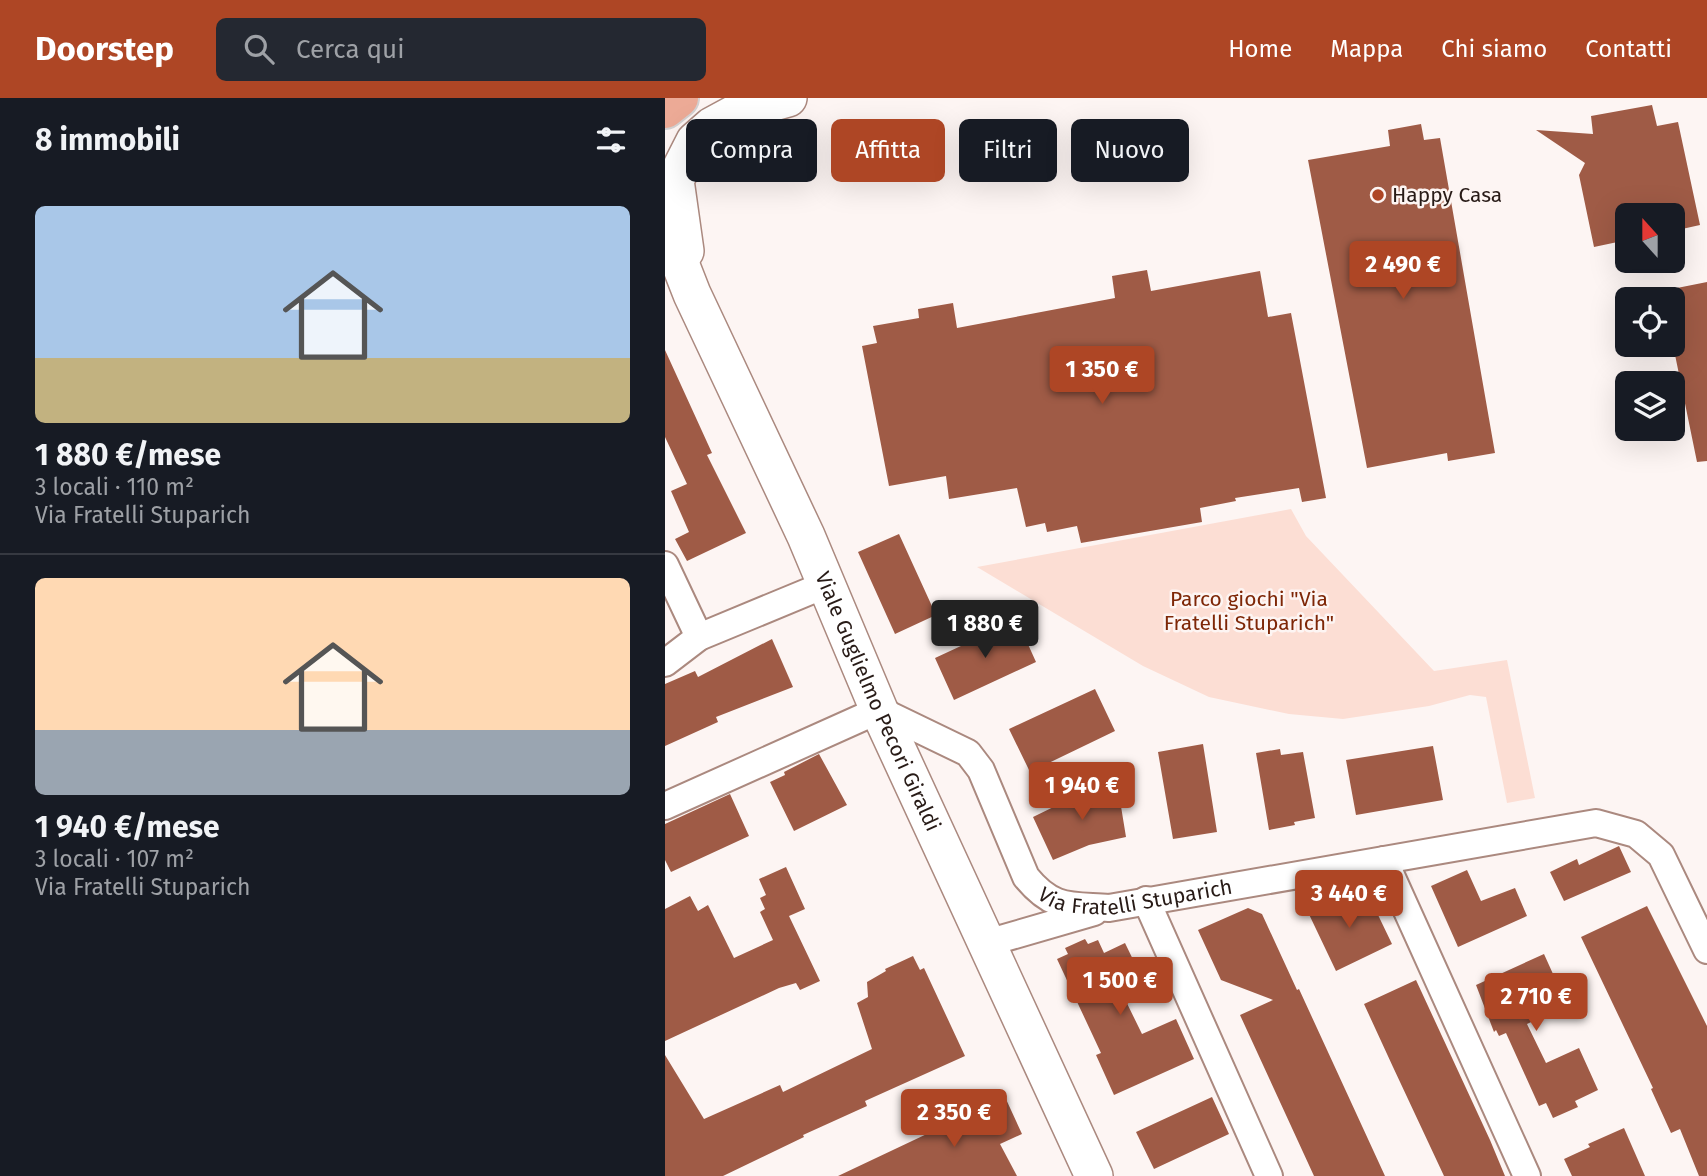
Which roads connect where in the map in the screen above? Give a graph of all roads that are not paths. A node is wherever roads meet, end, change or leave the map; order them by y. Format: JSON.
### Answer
{"nodes":[{"id":1,"x":788,"y":98,"type":"edge"},
{"id":2,"x":665,"y":225,"type":"edge"},
{"id":3,"x":665,"y":247,"type":"edge"},
{"id":4,"x":692,"y":294,"type":"junction"},
{"id":5,"x":665,"y":565,"type":"edge"},
{"id":6,"x":827,"y":584,"type":"junction"},
{"id":7,"x":699,"y":637,"type":"junction"},
{"id":8,"x":665,"y":663,"type":"edge"},
{"id":9,"x":879,"y":710,"type":"junction"},
{"id":10,"x":665,"y":806,"type":"edge"},
{"id":11,"x":1384,"y":860,"type":"junction"},
{"id":12,"x":1146,"y":900,"type":"junction"},
{"id":13,"x":1109,"y":908,"type":"junction"},
{"id":14,"x":987,"y":943,"type":"junction"},
{"id":15,"x":1707,"y":950,"type":"edge"},
{"id":16,"x":1094,"y":1176,"type":"edge"},
{"id":17,"x":1269,"y":1176,"type":"edge"},
{"id":18,"x":1527,"y":1176,"type":"edge"}],
"edges":[{"from":1,"to":4,"type":"street"},
{"from":2,"to":4,"type":"street","name":"Viale Guglielmo Pecori Giraldi"},
{"from":3,"to":4,"type":"street"},
{"from":4,"to":6,"type":"street","name":"Viale Guglielmo Pecori Giraldi"},
{"from":5,"to":7,"type":"street"},
{"from":6,"to":7,"type":"street"},
{"from":6,"to":9,"type":"street","name":"Viale Guglielmo Pecori Giraldi"},
{"from":7,"to":8,"type":"street"},
{"from":9,"to":10,"type":"street"},
{"from":9,"to":13,"type":"street","name":"Via Fratelli Stuparich"},
{"from":9,"to":14,"type":"street","name":"Viale Guglielmo Pecori Giraldi"},
{"from":11,"to":12,"type":"street","name":"Via Fratelli Stuparich"},
{"from":11,"to":15,"type":"street","name":"Via Fratelli Stuparich"},
{"from":11,"to":18,"type":"street"},
{"from":12,"to":13,"type":"street","name":"Via Fratelli Stuparich"},
{"from":12,"to":17,"type":"street"},
{"from":13,"to":14,"type":"street"},
{"from":14,"to":16,"type":"street","name":"Viale Guglielmo Pecori Giraldi"}]}
